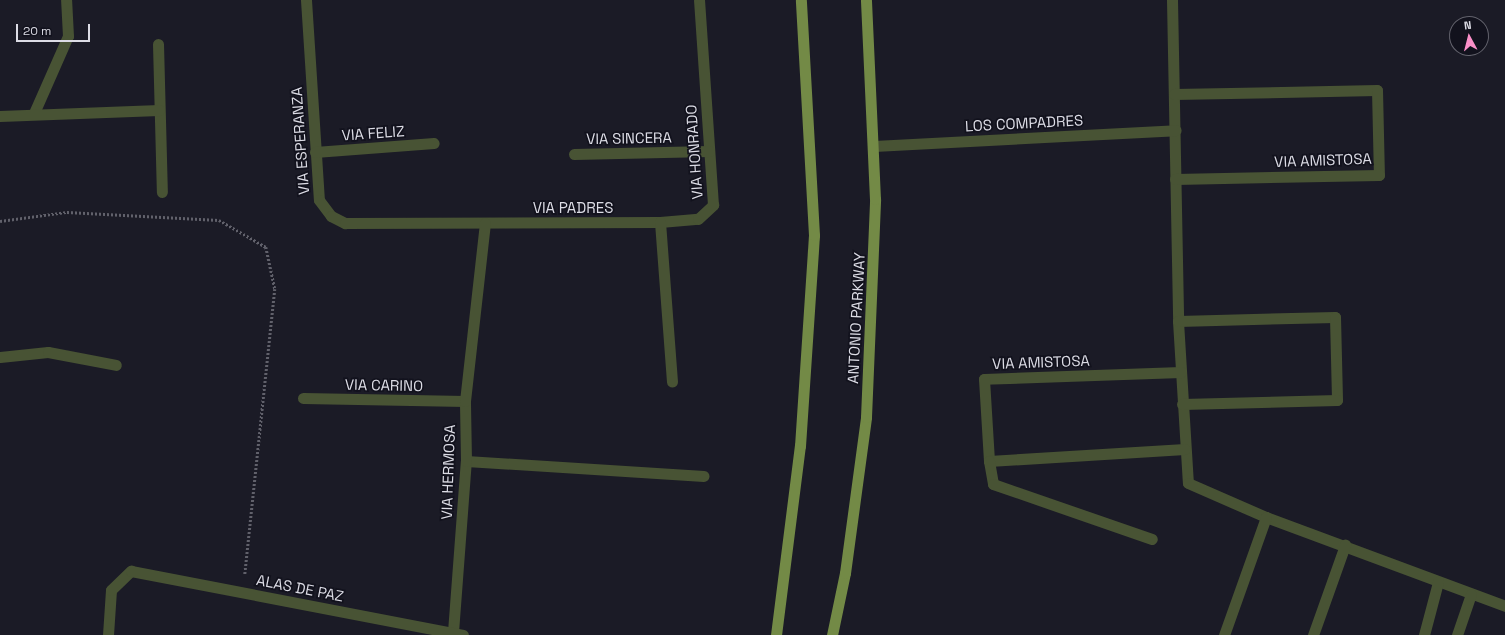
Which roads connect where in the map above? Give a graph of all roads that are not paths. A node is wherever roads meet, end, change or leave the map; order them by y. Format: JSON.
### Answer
{"nodes":[{"id":1,"x":66,"y":0,"type":"edge"},
{"id":2,"x":306,"y":0,"type":"edge"},
{"id":3,"x":699,"y":0,"type":"edge"},
{"id":4,"x":801,"y":0,"type":"edge"},
{"id":5,"x":866,"y":0,"type":"edge"},
{"id":6,"x":1172,"y":0,"type":"edge"},
{"id":7,"x":158,"y":44,"type":"dead end"},
{"id":8,"x":1174,"y":94,"type":"junction"},
{"id":9,"x":160,"y":110,"type":"junction"},
{"id":10,"x":34,"y":113,"type":"junction"},
{"id":11,"x":0,"y":116,"type":"edge"},
{"id":12,"x":1176,"y":130,"type":"junction"},
{"id":13,"x":434,"y":143,"type":"dead end"},
{"id":14,"x":874,"y":146,"type":"junction"},
{"id":15,"x":709,"y":151,"type":"junction"},
{"id":16,"x":315,"y":152,"type":"junction"},
{"id":17,"x":574,"y":154,"type":"dead end"},
{"id":18,"x":1175,"y":180,"type":"junction"},
{"id":19,"x":162,"y":192,"type":"dead end"},
{"id":20,"x":660,"y":222,"type":"junction"},
{"id":21,"x":485,"y":223,"type":"junction"},
{"id":22,"x":1178,"y":321,"type":"junction"},
{"id":23,"x":0,"y":357,"type":"edge"},
{"id":24,"x":116,"y":365,"type":"dead end"},
{"id":25,"x":1181,"y":372,"type":"junction"},
{"id":26,"x":672,"y":382,"type":"dead end"},
{"id":27,"x":303,"y":398,"type":"dead end"},
{"id":28,"x":465,"y":401,"type":"junction"},
{"id":29,"x":1182,"y":404,"type":"junction"},
{"id":30,"x":1185,"y":449,"type":"junction"},
{"id":31,"x":466,"y":461,"type":"junction"},
{"id":32,"x":989,"y":461,"type":"junction"},
{"id":33,"x":704,"y":476,"type":"dead end"},
{"id":34,"x":1266,"y":517,"type":"junction"},
{"id":35,"x":1152,"y":539,"type":"dead end"},
{"id":36,"x":1345,"y":545,"type":"junction"},
{"id":37,"x":1438,"y":582,"type":"junction"},
{"id":38,"x":1471,"y":594,"type":"junction"},
{"id":39,"x":1505,"y":606,"type":"edge"},
{"id":40,"x":458,"y":634,"type":"edge"},
{"id":41,"x":108,"y":635,"type":"edge"},
{"id":42,"x":776,"y":635,"type":"edge"},
{"id":43,"x":832,"y":635,"type":"edge"},
{"id":44,"x":1224,"y":635,"type":"edge"},
{"id":45,"x":1313,"y":635,"type":"edge"},
{"id":46,"x":1424,"y":635,"type":"edge"},
{"id":47,"x":1457,"y":635,"type":"edge"}],
"edges":[{"from":1,"to":10,"type":"street"},
{"from":2,"to":16,"type":"street","name":"VIA ESPERANZA"},
{"from":3,"to":15,"type":"street","name":"VIA HONRADO"},
{"from":4,"to":42,"type":"main road"},
{"from":5,"to":14,"type":"main road","name":"ANTONIO PARKWAY"},
{"from":6,"to":8,"type":"street"},
{"from":7,"to":9,"type":"street"},
{"from":8,"to":12,"type":"street"},
{"from":8,"to":18,"type":"street","name":"VIA AMISTOSA"},
{"from":9,"to":10,"type":"street"},
{"from":9,"to":19,"type":"street"},
{"from":10,"to":11,"type":"street"},
{"from":12,"to":14,"type":"street","name":"LOS COMPADRES"},
{"from":12,"to":18,"type":"street"},
{"from":13,"to":16,"type":"street","name":"VIA FELIZ"},
{"from":14,"to":43,"type":"main road","name":"ANTONIO PARKWAY"},
{"from":15,"to":17,"type":"street","name":"VIA SINCERA"},
{"from":15,"to":20,"type":"street","name":"VIA HONRADO"},
{"from":16,"to":21,"type":"street","name":"VIA ESPERANZA"},
{"from":18,"to":22,"type":"street"},
{"from":20,"to":21,"type":"street","name":"VIA PADRES"},
{"from":20,"to":26,"type":"street"},
{"from":21,"to":28,"type":"street","name":"VIA HERMOSA"},
{"from":22,"to":25,"type":"street"},
{"from":22,"to":29,"type":"street"},
{"from":23,"to":24,"type":"street"},
{"from":25,"to":29,"type":"street"},
{"from":25,"to":32,"type":"street","name":"VIA AMISTOSA"},
{"from":27,"to":28,"type":"street","name":"VIA CARINO"},
{"from":28,"to":31,"type":"street","name":"VIA HERMOSA"},
{"from":29,"to":30,"type":"street"},
{"from":30,"to":32,"type":"street"},
{"from":30,"to":34,"type":"street"},
{"from":31,"to":33,"type":"street"},
{"from":31,"to":40,"type":"street","name":"VIA HERMOSA"},
{"from":32,"to":35,"type":"street","name":"VIA AMISTOSA"},
{"from":34,"to":36,"type":"street"},
{"from":34,"to":44,"type":"street"},
{"from":36,"to":37,"type":"street"},
{"from":36,"to":45,"type":"street"},
{"from":37,"to":38,"type":"street"},
{"from":37,"to":46,"type":"street"},
{"from":38,"to":39,"type":"street"},
{"from":38,"to":47,"type":"street"},
{"from":40,"to":41,"type":"street","name":"ALAS DE PAZ"}]}
